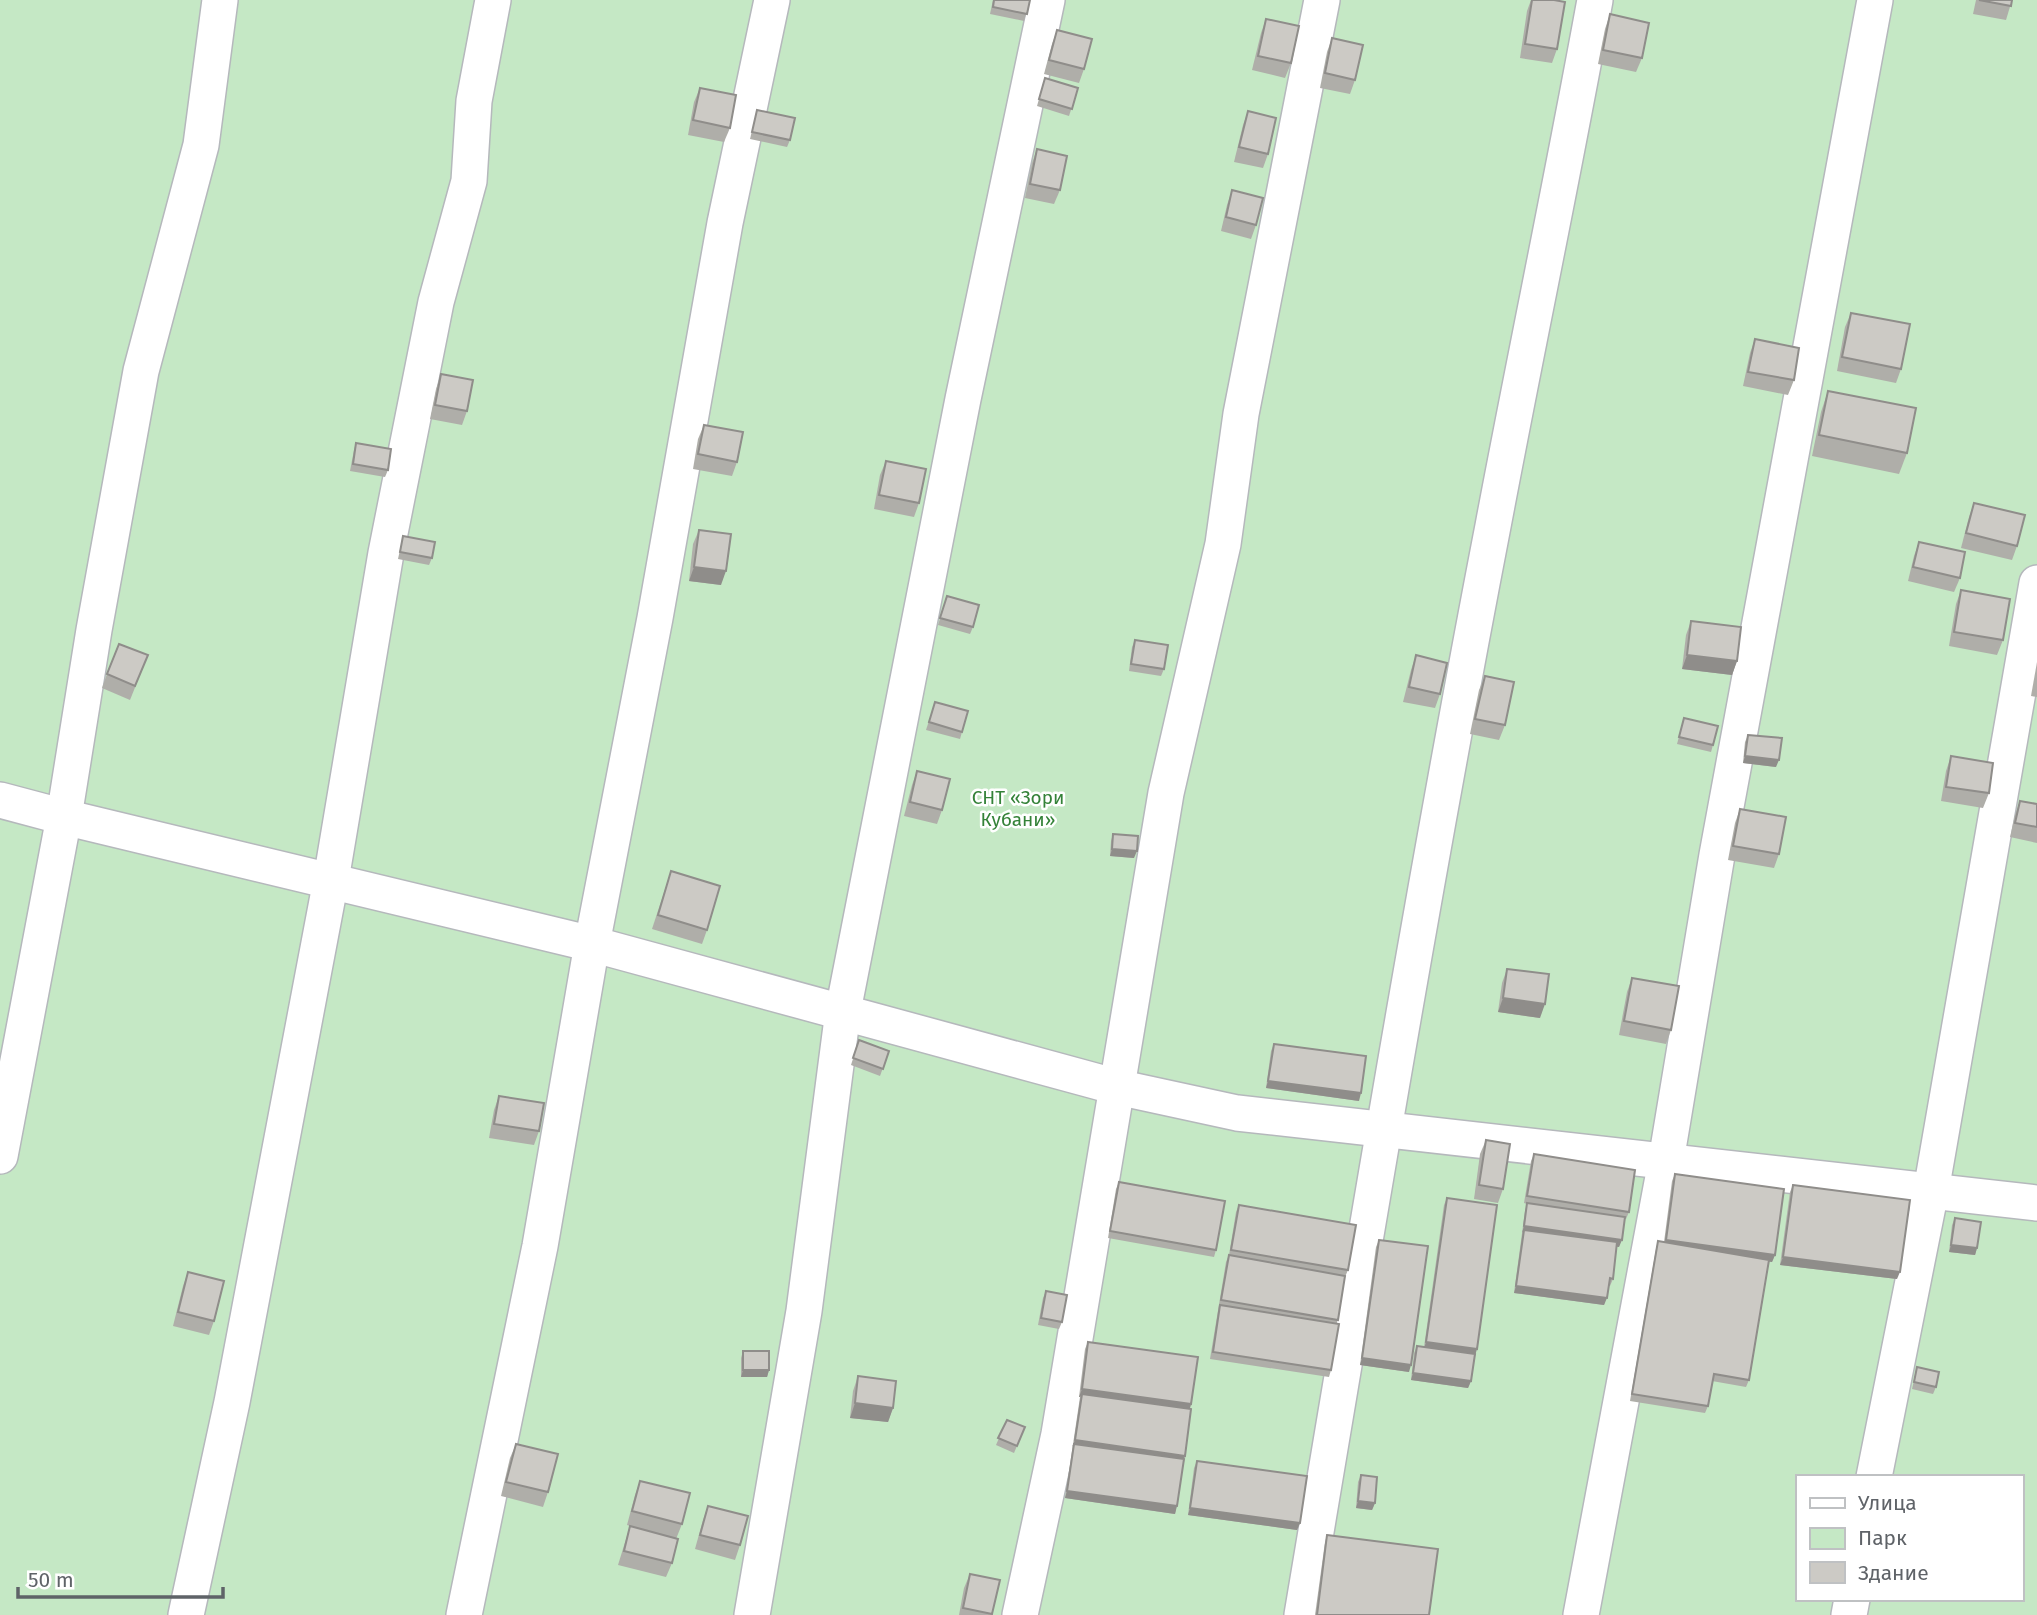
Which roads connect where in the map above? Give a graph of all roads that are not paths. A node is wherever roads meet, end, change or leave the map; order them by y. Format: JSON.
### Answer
{"nodes":[{"id":1,"x":220,"y":0,"type":"edge"},
{"id":2,"x":493,"y":0,"type":"edge"},
{"id":3,"x":772,"y":0,"type":"edge"},
{"id":4,"x":1047,"y":0,"type":"edge"},
{"id":5,"x":1322,"y":0,"type":"edge"},
{"id":6,"x":1595,"y":0,"type":"edge"},
{"id":7,"x":1875,"y":0,"type":"edge"},
{"id":8,"x":2037,"y":583,"type":"edge"},
{"id":9,"x":0,"y":800,"type":"edge"},
{"id":10,"x":64,"y":817,"type":"junction"},
{"id":11,"x":331,"y":880,"type":"junction"},
{"id":12,"x":592,"y":944,"type":"junction"},
{"id":13,"x":843,"y":1011,"type":"junction"},
{"id":14,"x":1117,"y":1087,"type":"junction"},
{"id":15,"x":1384,"y":1128,"type":"junction"},
{"id":16,"x":0,"y":1156,"type":"edge"},
{"id":17,"x":1666,"y":1161,"type":"junction"},
{"id":18,"x":1931,"y":1191,"type":"junction"},
{"id":19,"x":2037,"y":1203,"type":"edge"},
{"id":20,"x":1874,"y":1475,"type":"edge"},
{"id":21,"x":186,"y":1615,"type":"edge"},
{"id":22,"x":464,"y":1615,"type":"edge"},
{"id":23,"x":752,"y":1615,"type":"edge"},
{"id":24,"x":1020,"y":1615,"type":"edge"},
{"id":25,"x":1302,"y":1615,"type":"edge"},
{"id":26,"x":1581,"y":1615,"type":"edge"}],
"edges":[{"from":1,"to":10,"type":"lane"},
{"from":2,"to":11,"type":"lane"},
{"from":3,"to":12,"type":"lane"},
{"from":4,"to":13,"type":"lane"},
{"from":5,"to":14,"type":"lane"},
{"from":6,"to":15,"type":"lane"},
{"from":7,"to":17,"type":"lane"},
{"from":8,"to":18,"type":"lane"},
{"from":9,"to":10,"type":"lane"},
{"from":10,"to":11,"type":"lane"},
{"from":10,"to":16,"type":"lane"},
{"from":11,"to":12,"type":"lane"},
{"from":11,"to":21,"type":"lane"},
{"from":12,"to":13,"type":"lane"},
{"from":12,"to":22,"type":"lane"},
{"from":13,"to":14,"type":"lane"},
{"from":13,"to":23,"type":"lane"},
{"from":14,"to":15,"type":"lane"},
{"from":14,"to":24,"type":"lane"},
{"from":15,"to":17,"type":"lane"},
{"from":15,"to":25,"type":"lane"},
{"from":17,"to":18,"type":"lane"},
{"from":17,"to":26,"type":"lane"},
{"from":18,"to":19,"type":"lane"},
{"from":18,"to":20,"type":"lane"}]}
